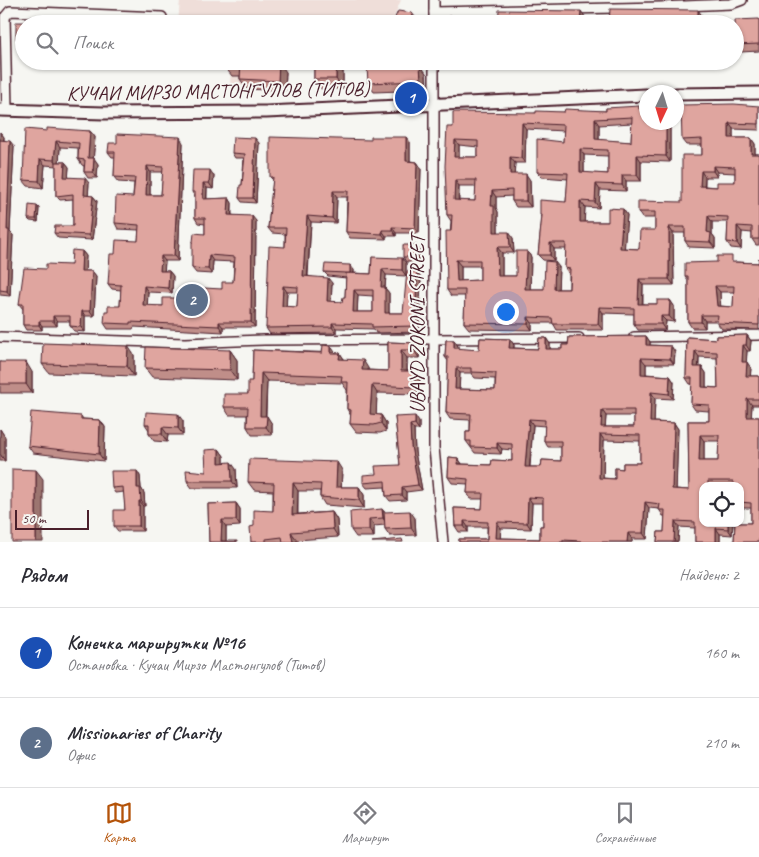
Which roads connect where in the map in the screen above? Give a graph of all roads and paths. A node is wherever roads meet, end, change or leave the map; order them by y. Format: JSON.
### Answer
{"nodes":[{"id":1,"x":434,"y":0,"type":"edge"},
{"id":2,"x":742,"y":0,"type":"edge"},
{"id":3,"x":434,"y":12,"type":"joint"},
{"id":4,"x":111,"y":15,"type":"edge"},
{"id":5,"x":434,"y":70,"type":"edge"},
{"id":6,"x":759,"y":93,"type":"edge"},
{"id":7,"x":684,"y":94,"type":"edge"},
{"id":8,"x":639,"y":95,"type":"edge"},
{"id":9,"x":434,"y":105,"type":"junction"},
{"id":10,"x":4,"y":110,"type":"edge"},
{"id":11,"x":759,"y":335,"type":"edge"},
{"id":12,"x":0,"y":337,"type":"edge"},
{"id":13,"x":627,"y":337,"type":"edge"},
{"id":14,"x":590,"y":338,"type":"edge"},
{"id":15,"x":434,"y":339,"type":"junction"},
{"id":16,"x":443,"y":542,"type":"edge"}],
"edges":[{"from":1,"to":3,"type":"street"},
{"from":2,"to":3,"type":"street"},
{"from":4,"to":10,"type":"street"},
{"from":5,"to":9,"type":"street","name":"UBAYD ZOKONI STREET"},
{"from":6,"to":7,"type":"street"},
{"from":8,"to":9,"type":"street","name":"КУЧАИ МИРЗО МАСТОНГУЛОВ (ТИТОВ)"},
{"from":9,"to":10,"type":"street","name":"КУЧАИ МИРЗО МАСТОНГУЛОВ (ТИТОВ)"},
{"from":9,"to":15,"type":"street","name":"UBAYD ZOKONI STREET"},
{"from":11,"to":13,"type":"street"},
{"from":12,"to":15,"type":"street"},
{"from":14,"to":15,"type":"street"},
{"from":15,"to":16,"type":"street","name":"UBAYD ZOKONI STREET"}]}
